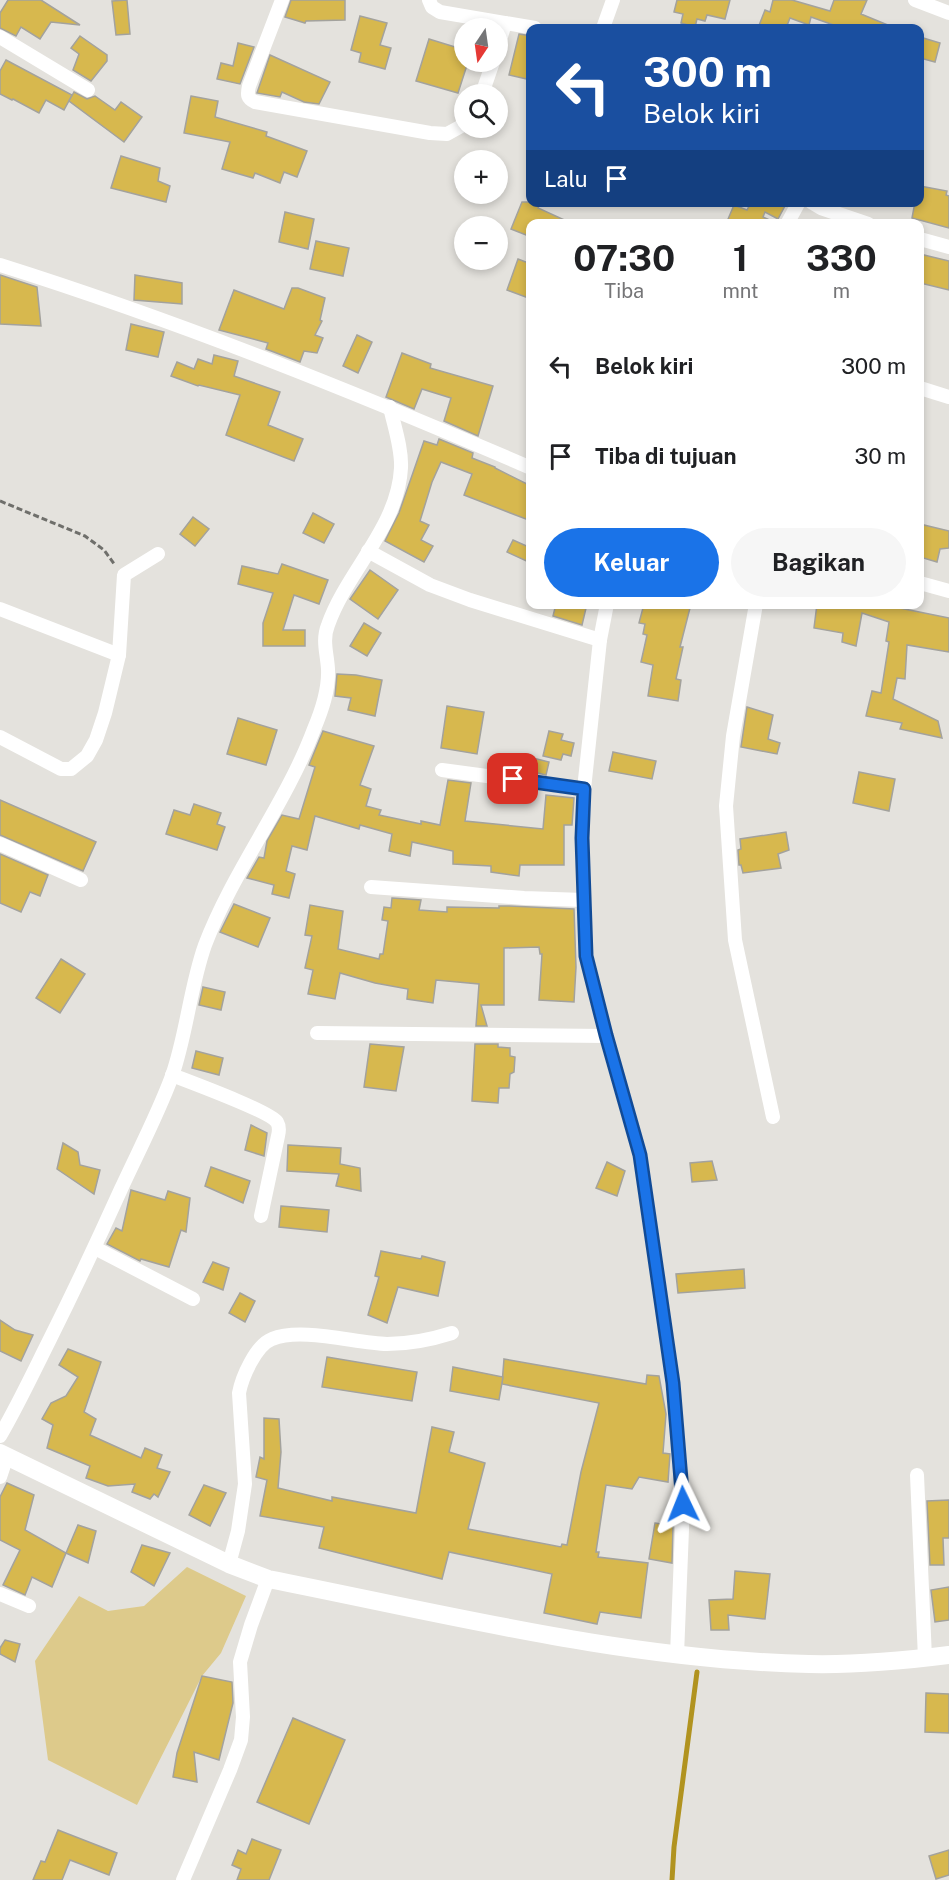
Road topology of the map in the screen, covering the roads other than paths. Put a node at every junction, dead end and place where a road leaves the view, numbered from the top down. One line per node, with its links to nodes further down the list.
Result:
1 (282, 0): 12 (street)
2 (429, 0): 6 (street)
3 (613, 0): 8 (street)
4 (915, 0): 5 (street)
5 (949, 13)
6 (475, 18)
7 (508, 24): 9 (street)
8 (604, 24)
9 (526, 26)
10 (0, 37): 11 (street)
11 (88, 90)
12 (454, 130)
13 (821, 207): 14 (street)
14 (854, 219)
15 (924, 240): 16 (street)
16 (949, 248)
17 (0, 265): 20 (street)
18 (924, 389): 19 (street)
19 (949, 396)
20 (390, 407): 21 (street); 22 (street)
21 (526, 466)
22 (368, 551): 29 (street); 40 (street)
23 (158, 554): 30 (street)
24 (924, 584): 25 (street)
25 (949, 591)
26 (0, 609): 30 (street)
27 (606, 609): 29 (street)
28 (755, 609): 41 (street)
29 (600, 639): 33 (street)
30 (119, 655): 31 (street)
31 (0, 736)
32 (442, 770): 33 (street)
33 (584, 789): 37 (street)
34 (0, 844): 35 (street)
35 (81, 880)
36 (371, 887): 37 (street)
37 (584, 900): 39 (street)
38 (317, 1033): 39 (street)
39 (606, 1035): 55 (street)
40 (172, 1075): 42 (street); 43 (street)
41 (773, 1117)
42 (261, 1216)
43 (95, 1248): 44 (street); 46 (street)
44 (193, 1299)
45 (452, 1334): 50 (street)
46 (0, 1437)
47 (4, 1455): 49 (street); 50 (street)
48 (917, 1475): 56 (street)
49 (0, 1477)
50 (229, 1564): 51 (street)
51 (268, 1579): 55 (street); 57 (street)
52 (0, 1594): 53 (street)
53 (29, 1606)
54 (949, 1655): 56 (street)
55 (681, 1656): 56 (street)
56 (925, 1658)
57 (183, 1880)

